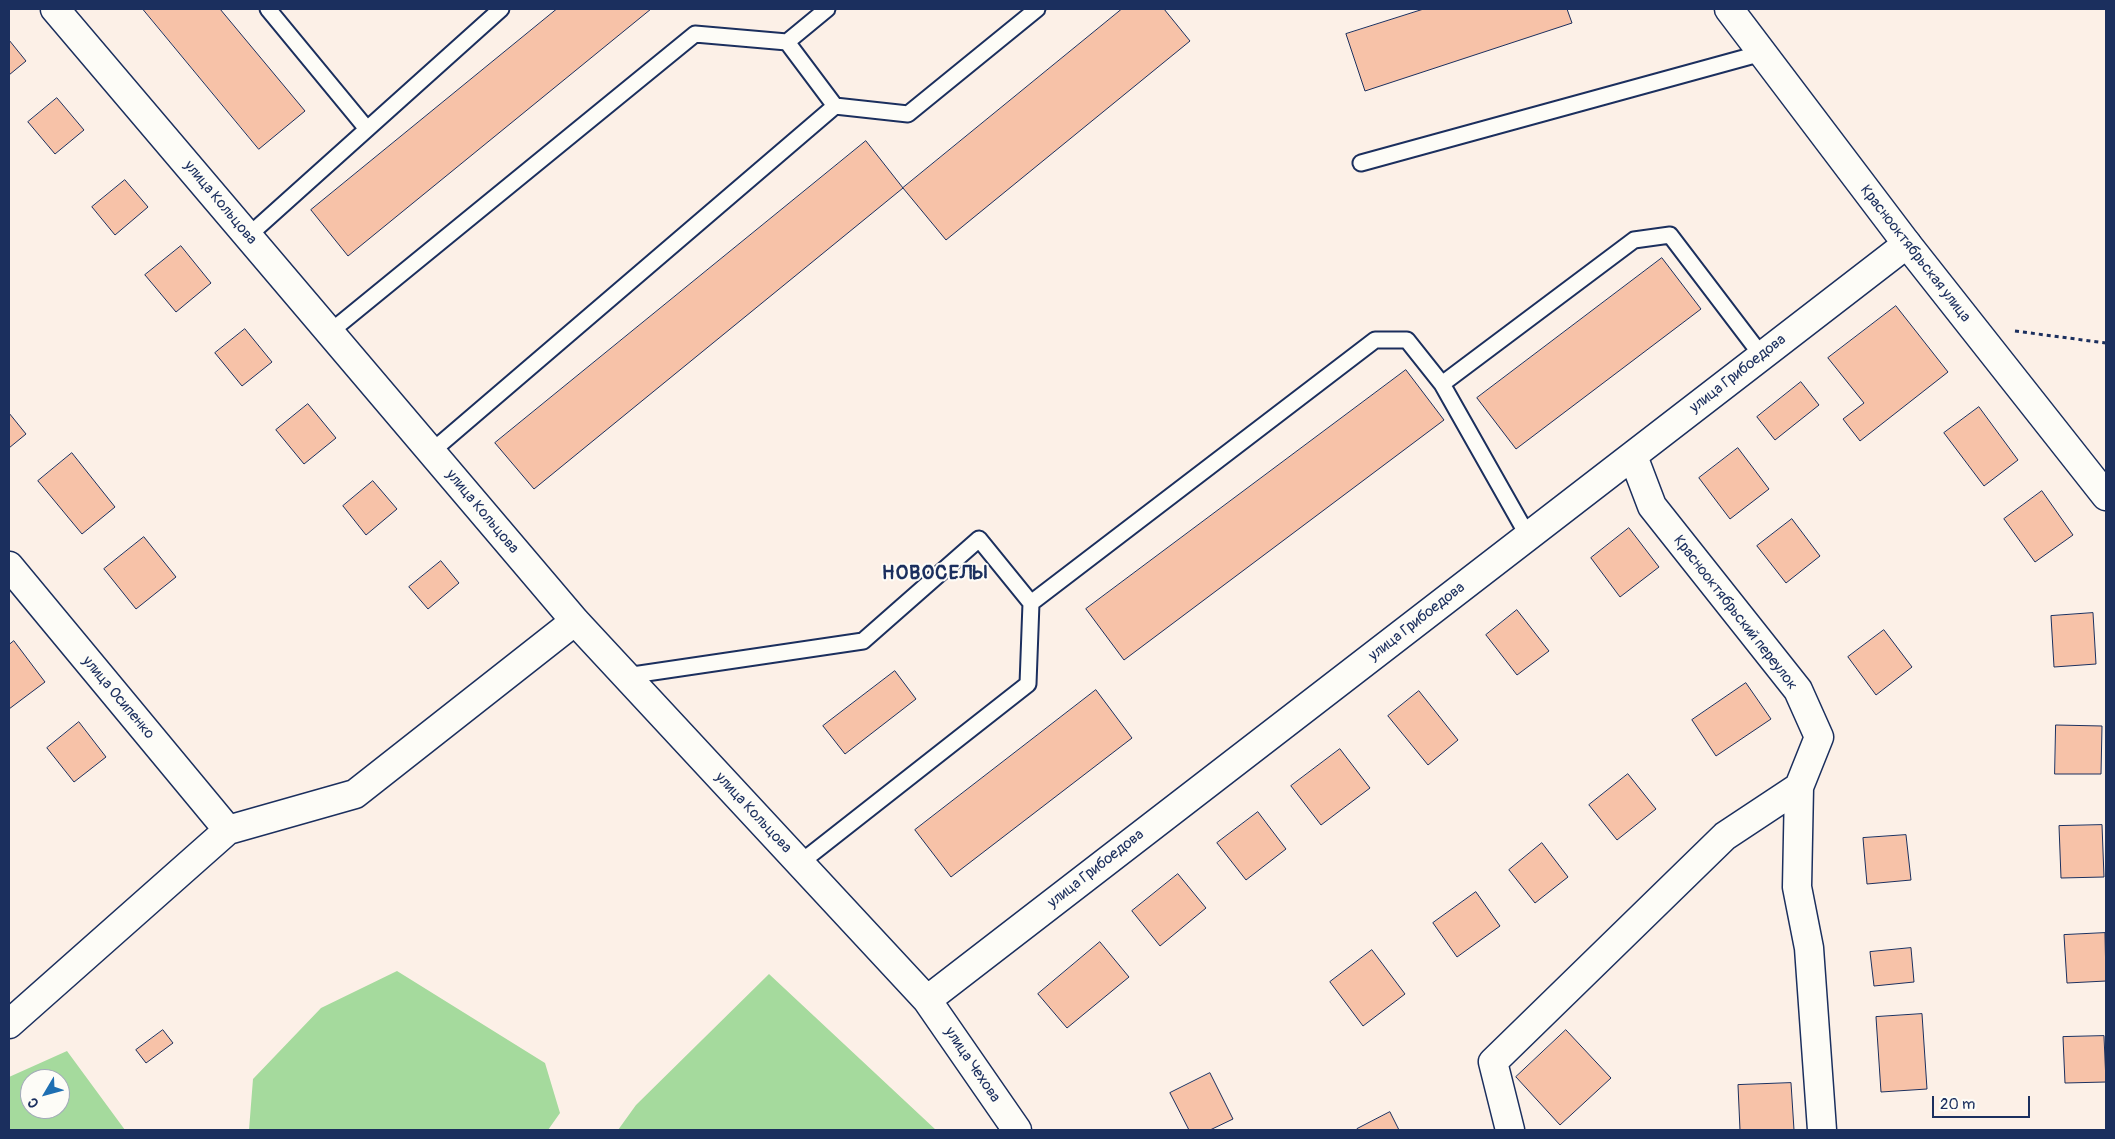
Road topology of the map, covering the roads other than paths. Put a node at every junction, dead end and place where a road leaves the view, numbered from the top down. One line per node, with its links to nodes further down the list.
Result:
1 (55, 9): 12 (street, улица Кольцова)
2 (268, 9): 10 (lane)
3 (501, 9): 10 (lane)
4 (827, 9): 7 (lane)
5 (1037, 9): 9 (lane)
6 (1729, 9): 8 (street, Краснооктябрьская улица)
7 (787, 42): 9 (lane); 14 (lane)
8 (1762, 53): 11 (lane); 13 (street, Краснооктябрьская улица)
9 (835, 106): 17 (lane)
10 (367, 129): 12 (lane)
11 (1361, 163)
12 (248, 236): 14 (street, улица Кольцова)
13 (1907, 244): 15 (street, улица Грибоедова); 19 (street, Краснооктябрьская улица)
14 (330, 332): 17 (street, улица Кольцова)
15 (1762, 356): 16 (lane); 18 (street, улица Грибоедова)
16 (1442, 384): 20 (lane); 22 (lane)
17 (431, 452): 23 (street, улица Кольцова)
18 (1632, 456): 20 (street, улица Грибоедова); 25 (street, Краснооктябрьский переулок)
19 (2106, 496)
20 (1528, 536): 28 (street, улица Грибоедова)
21 (9, 566): 26 (street, улица Осипенко)
22 (1030, 603): 24 (lane); 27 (lane)
23 (575, 620): 24 (street, улица Кольцова); 26 (street)
24 (626, 676): 27 (street, улица Кольцова)
25 (1799, 787): 31 (street); 32 (street, Краснооктябрьский переулок)
26 (228, 830): 29 (street)
27 (800, 863): 28 (street, улица Кольцова)
28 (927, 1000): 30 (street, улица Чехова)
29 (9, 1024)
30 (1017, 1130)
31 (1510, 1130)
32 (1822, 1130)

